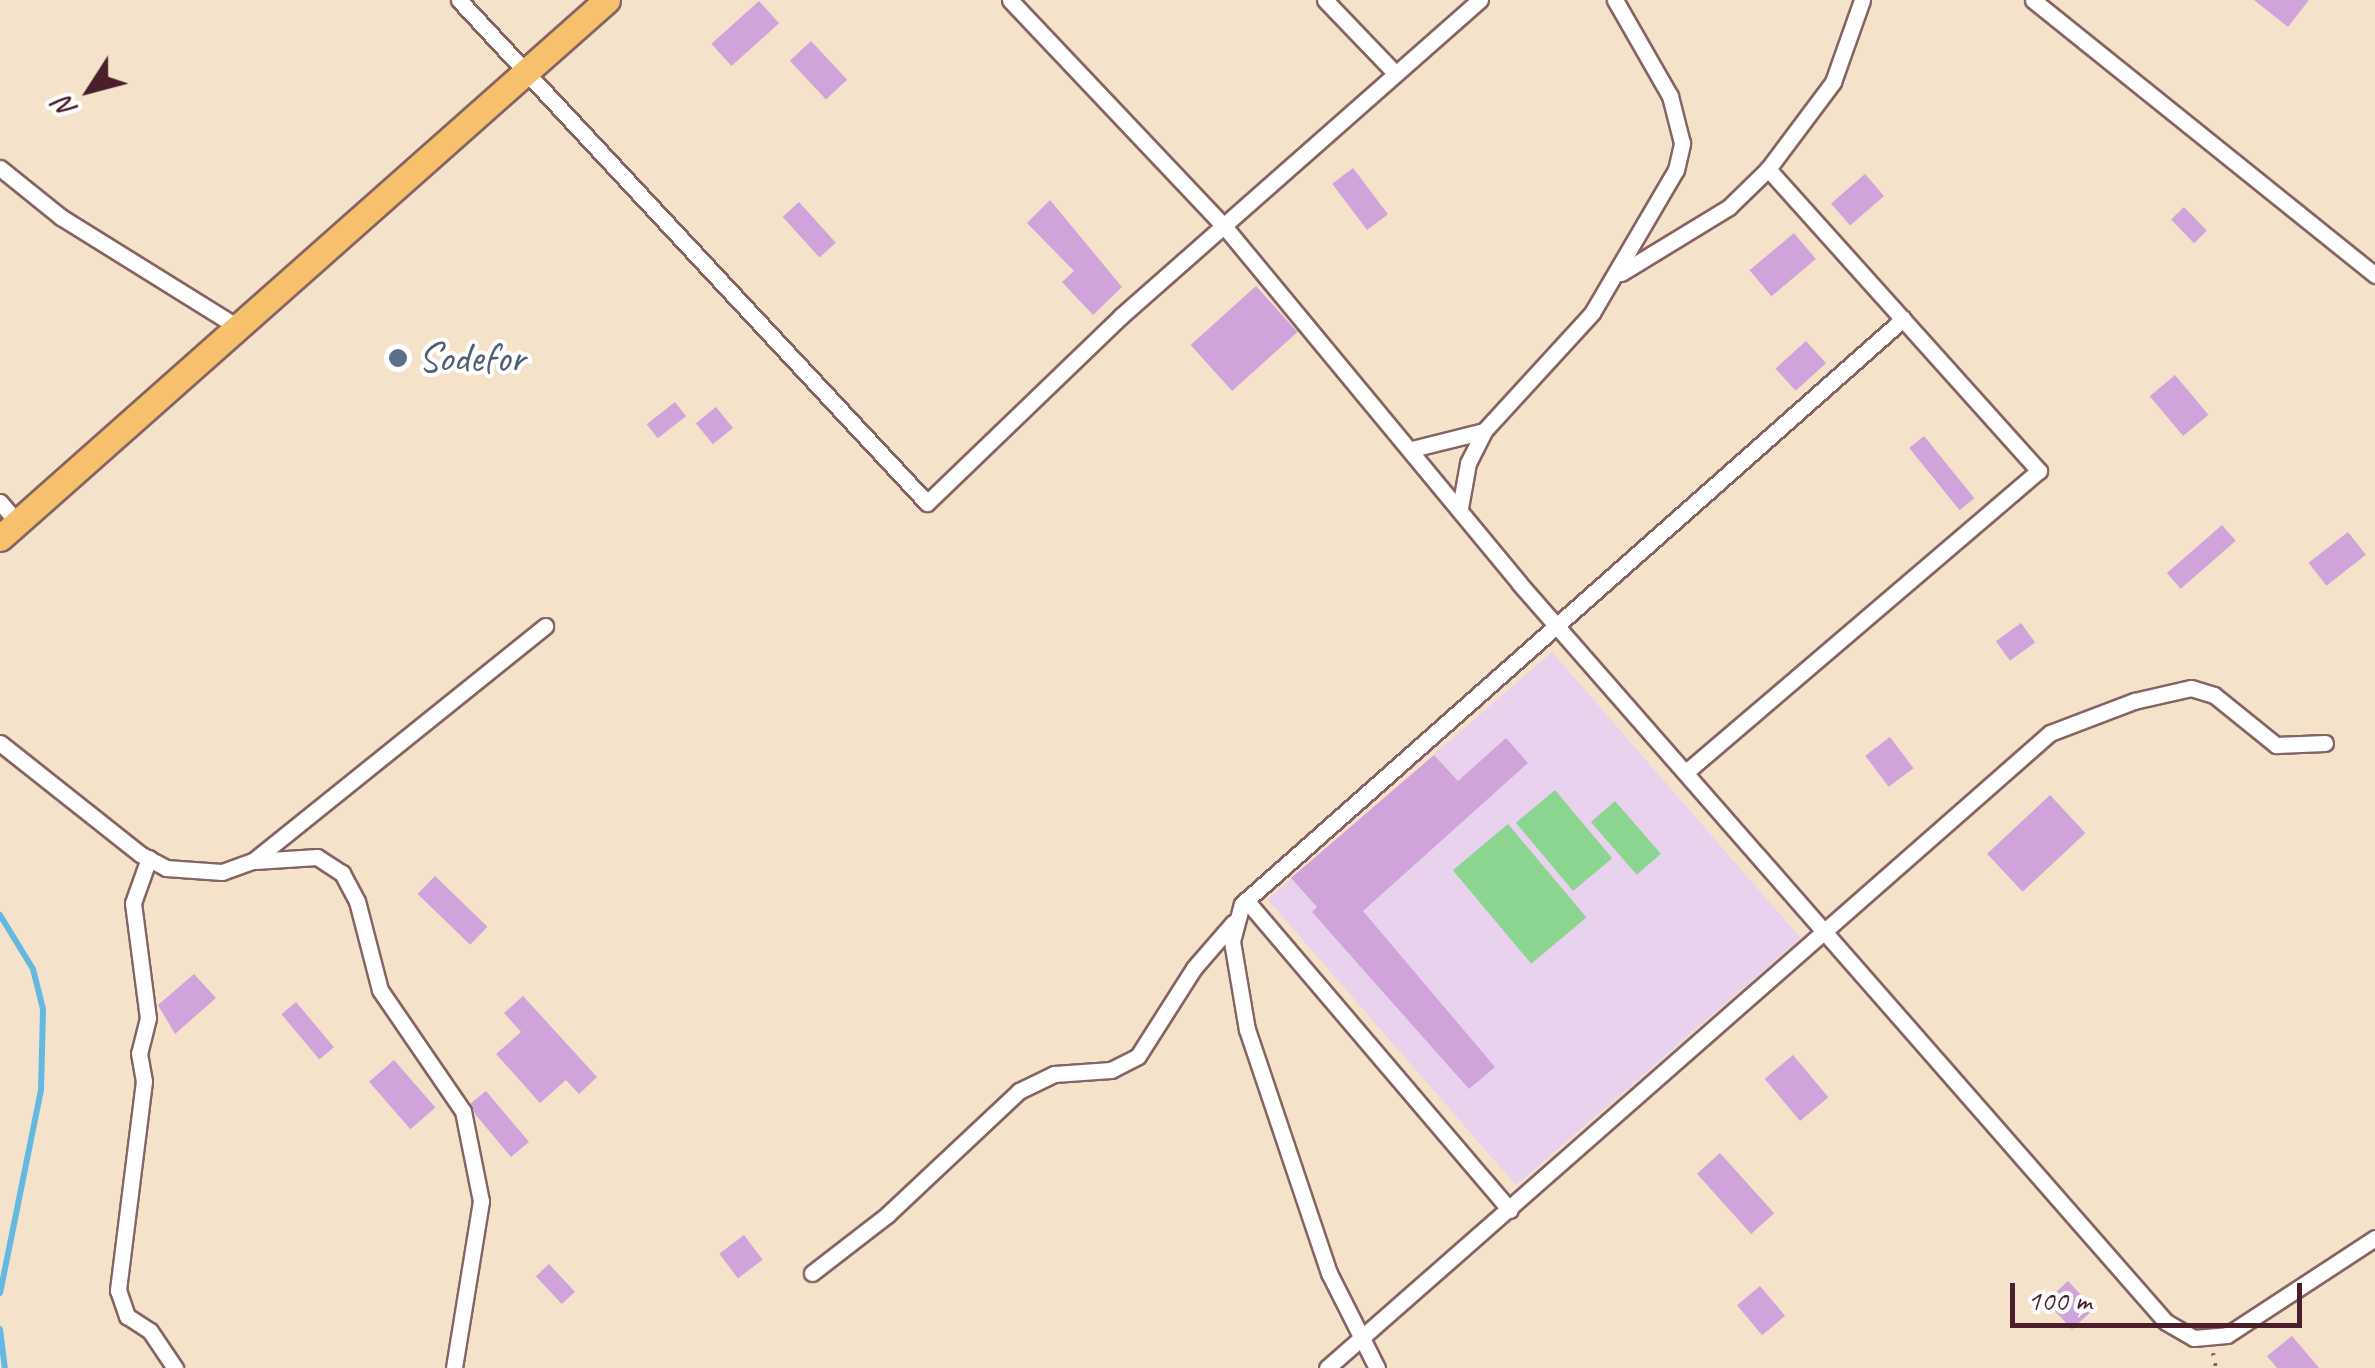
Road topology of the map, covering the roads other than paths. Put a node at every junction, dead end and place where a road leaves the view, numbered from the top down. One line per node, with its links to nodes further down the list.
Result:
1 (458, 0): 10 (street)
2 (606, 0): 10 (main road)
3 (1010, 0): 13 (street)
4 (1325, 0): 9 (street)
5 (1480, 0): 9 (street)
6 (1615, 0): 14 (street)
7 (1862, 0): 12 (street)
8 (2033, 0): 15 (street)
9 (1394, 72): 13 (street)
10 (528, 74): 13 (street); 17 (main road)
11 (0, 168): 17 (street)
12 (1768, 169): 14 (street); 16 (street)
13 (1224, 226): 19 (street)
14 (1618, 275): 18 (street)
15 (2375, 275)
16 (1903, 319): 23 (street); 26 (street)
17 (236, 326): 21 (main road)
18 (1484, 431): 19 (street); 20 (street)
19 (1412, 449): 20 (street)
20 (1460, 508): 23 (street)
21 (6, 521)
22 (545, 626): 28 (street)
23 (1559, 628): 26 (street); 29 (street)
24 (0, 743): 27 (street)
25 (2325, 744): 31 (street)
26 (1686, 772): 31 (street)
27 (148, 858): 28 (street); 36 (street)
28 (254, 861): 37 (street)
29 (1246, 900): 30 (street); 32 (street)
30 (1236, 920): 34 (street); 35 (street)
31 (1827, 930): 32 (street); 33 (street)
32 (1510, 1210): 35 (street)
33 (2375, 1238)
34 (812, 1274)
35 (1359, 1339): 38 (street); 39 (street)
36 (175, 1368)
37 (454, 1368)
38 (1327, 1368)
39 (1377, 1368)

